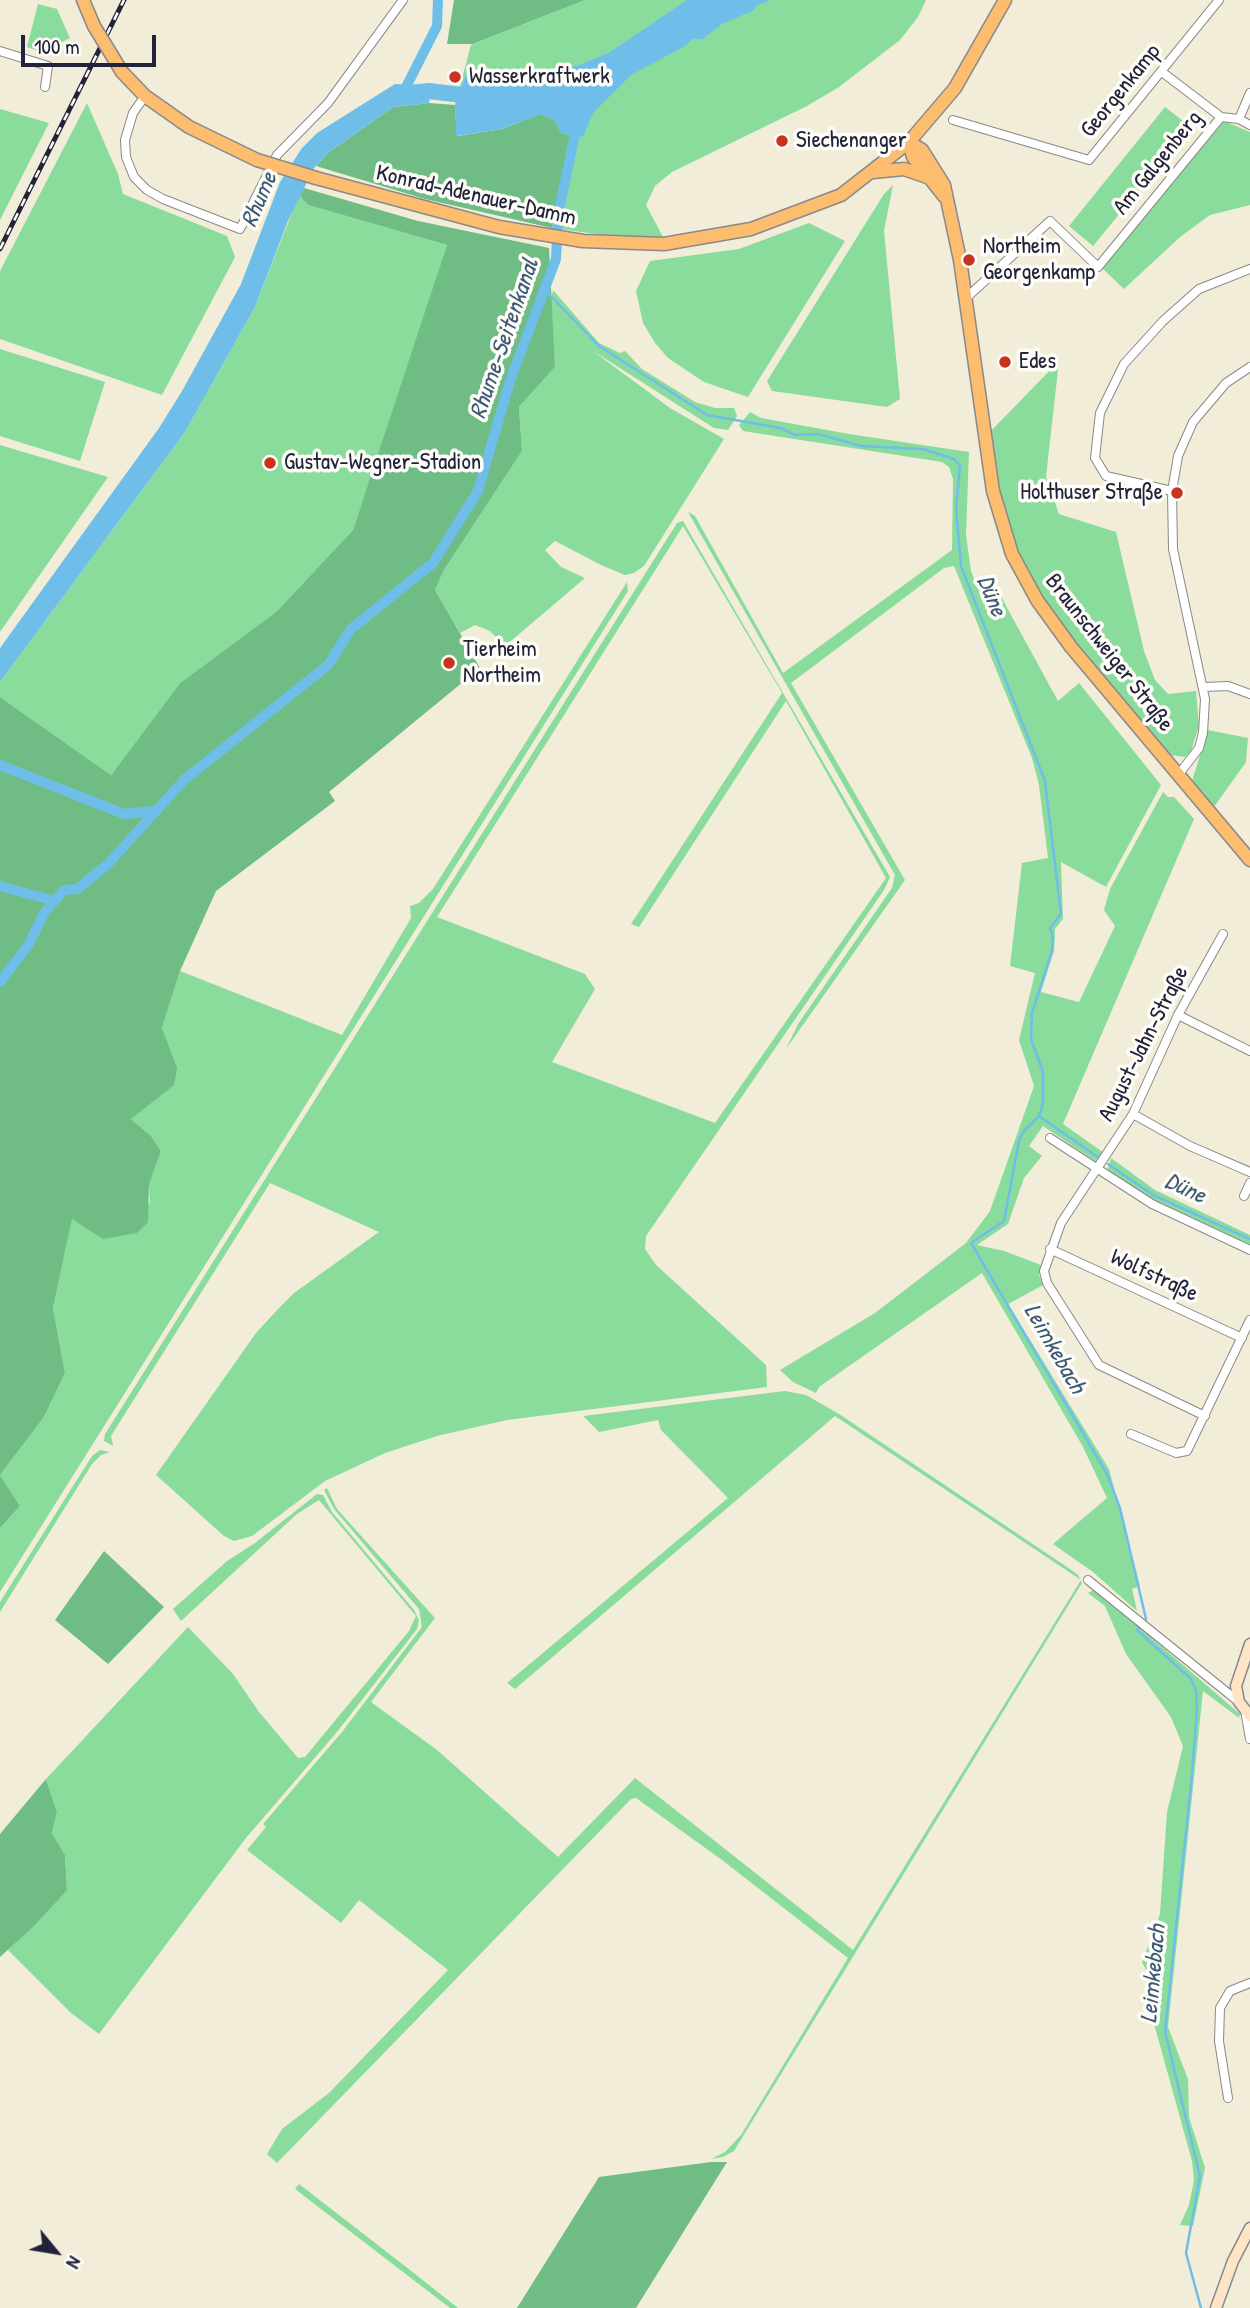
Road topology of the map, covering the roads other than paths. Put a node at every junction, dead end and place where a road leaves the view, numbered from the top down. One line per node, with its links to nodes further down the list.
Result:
1 (83, 0): 9 (main road, Konrad-Adenauer-Damm, bridge)
2 (403, 0): 9 (street)
3 (1005, 0): 14 (main road, Konrad-Adenauer-Damm)
4 (1219, 0): 6 (street, Georgenkamp)
5 (0, 51): 7 (street)
6 (1162, 72): 10 (street); 12 (street, Georgenkamp)
7 (46, 87)
8 (1250, 93): 11 (street)
9 (145, 96): 15 (main road, Konrad-Adenauer-Damm, bridge)
10 (1221, 117): 11 (street); 19 (street, Am Galgenberg)
11 (1239, 119): 13 (street)
12 (953, 120)
13 (1250, 125)
14 (909, 142): 15 (main road, Konrad-Adenauer-Damm); 16 (main road); 17 (main road, Braunschweiger Straße)
15 (873, 172): 16 (main road)
16 (929, 179): 17 (main road)
17 (948, 200): 19 (main road, Braunschweiger Straße)
18 (1250, 270): 21 (street)
19 (965, 299): 24 (main road, Braunschweiger Straße)
20 (1250, 367): 21 (street)
21 (1172, 491): 22 (street)
22 (1205, 687): 23 (street); 24 (street)
23 (1250, 694)
24 (1179, 774): 25 (main road, Braunschweiger Straße)
25 (1250, 860)
26 (1223, 934): 27 (street, August-Jahn-Straße)
27 (1178, 1015): 28 (street); 29 (street, August-Jahn-Straße)
28 (1250, 1051)
29 (1133, 1114): 31 (street, August-Jahn-Straße); 32 (street)
30 (1050, 1138): 31 (street)
31 (1098, 1169): 35 (street, August-Jahn-Straße); 36 (street)
32 (1250, 1172)
33 (1250, 1183): 34 (street)
34 (1244, 1196)
35 (1050, 1249): 38 (street, Wolfstraße); 39 (street)
36 (1250, 1250)
37 (1250, 1320): 38 (street)
38 (1242, 1338): 39 (street)
39 (1205, 1416): 40 (street)
40 (1130, 1434)
41 (1088, 1580): 43 (street)
42 (1250, 1643): 43 (street)
43 (1244, 1709): 44 (street)
44 (1250, 1739)
45 (1250, 1983): 46 (street)
46 (1228, 2098)
47 (1250, 2228): 48 (street)
48 (1216, 2308)

